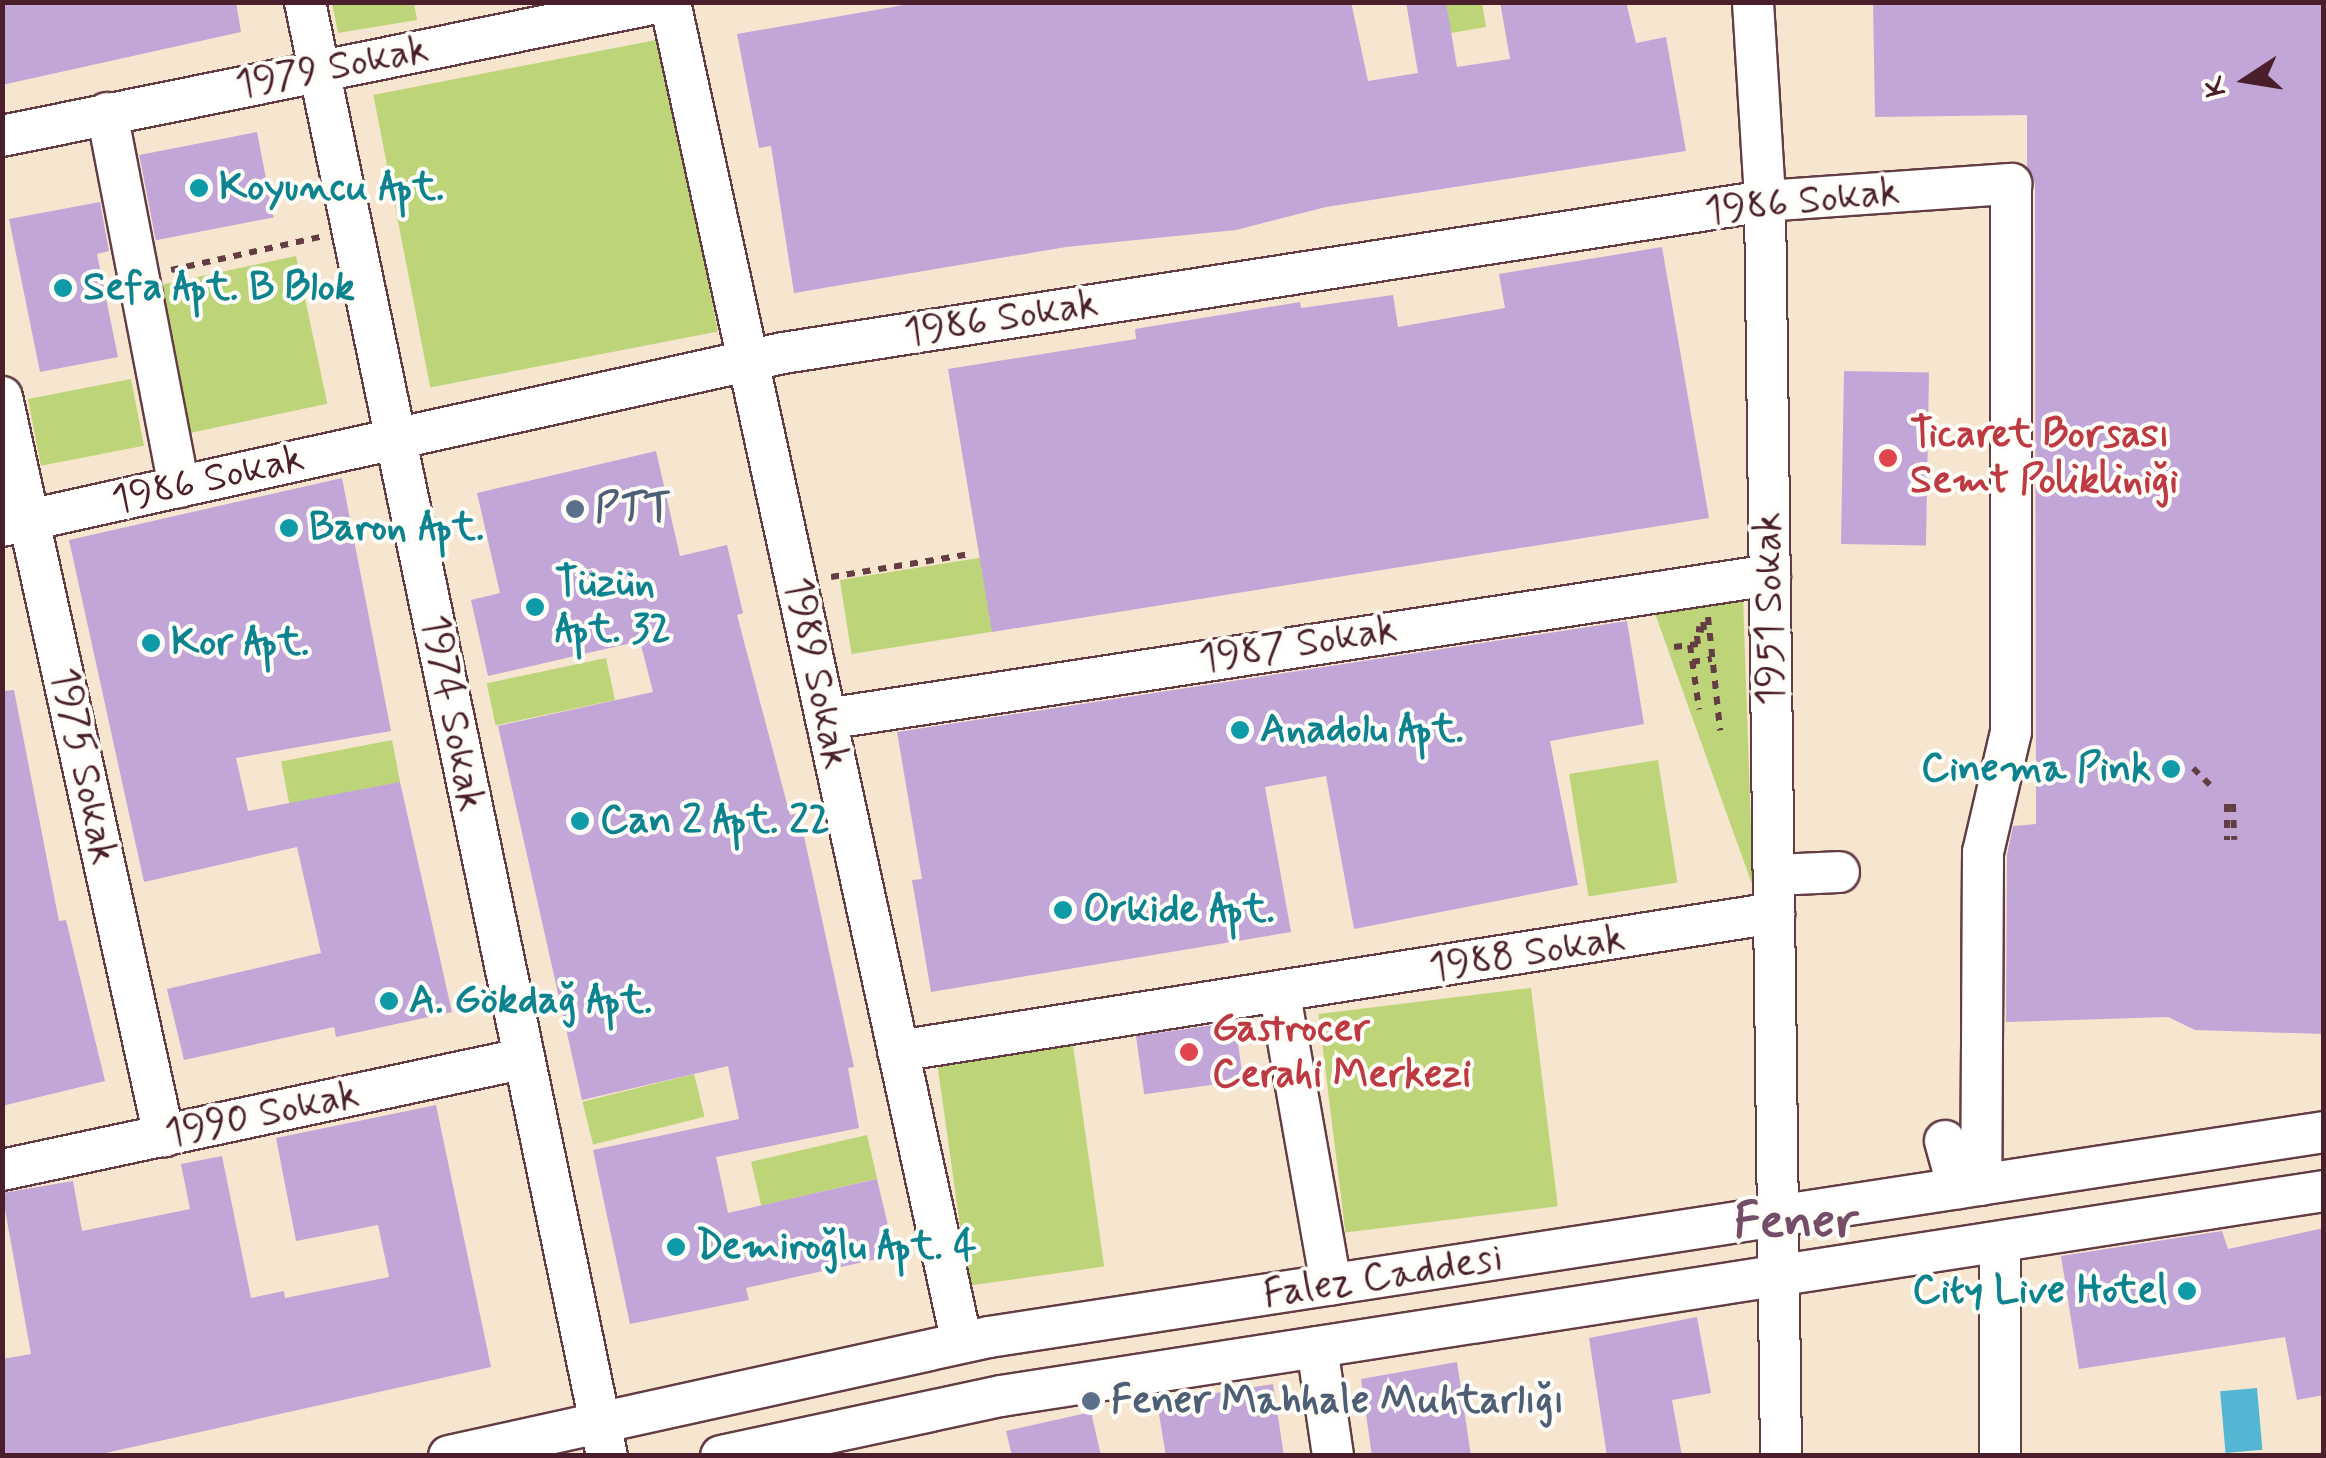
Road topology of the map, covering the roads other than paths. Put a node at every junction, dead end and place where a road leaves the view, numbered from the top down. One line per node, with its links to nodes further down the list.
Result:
1 (305, 2): 5 (street, 1974 Sokak)
2 (662, 2): 5 (street, 1979 Sokak)
3 (670, 2): 9 (street, 1989 Sokak)
4 (1752, 2): 8 (street, 1951 Sokak)
5 (320, 70): 6 (street, 1979 Sokak); 11 (street, 1974 Sokak)
6 (107, 113): 7 (street, 1979 Sokak); 12 (street)
7 (2, 136)
8 (1765, 201): 9 (street, 1986 Sokak); 14 (street, 1951 Sokak); 25 (street, 1986 Sokak)
9 (748, 359): 11 (street, 1986 Sokak); 15 (street, 1989 Sokak)
10 (2, 397): 13 (street, 1975 Sokak)
11 (397, 438): 12 (street, 1986 Sokak); 20 (street, 1974 Sokak)
12 (178, 486): 13 (street, 1986 Sokak)
13 (16, 523): 22 (street, 1975 Sokak)
14 (1770, 575): 15 (street, 1987 Sokak); 17 (street, 1951 Sokak)
15 (826, 719): 19 (street, 1989 Sokak)
16 (1838, 872): 17 (street, 1988 Sokak)
17 (1774, 894): 18 (street, 1988 Sokak); 27 (street, 1951 Sokak)
18 (1280, 995): 19 (street, 1988 Sokak); 30 (street)
19 (898, 1051): 31 (street, 1989 Sokak)
20 (521, 1059): 22 (street, 1990 Sokak); 33 (street, 1974 Sokak)
21 (2324, 1132): 25 (street, Falez Caddesi)
22 (164, 1136): 24 (street, 1990 Sokak)
23 (1945, 1142): 25 (street)
24 (2, 1170)
25 (1970, 1186): 27 (street, Falez Caddesi)
26 (2324, 1191): 28 (street, Falez Caddesi)
27 (1778, 1216): 29 (street, 1951 Sokak); 30 (street, Falez Caddesi)
28 (2000, 1242): 29 (street, Falez Caddesi); 39 (street)
29 (1782, 1275): 32 (street, Falez Caddesi); 38 (street)
30 (1331, 1284): 31 (street, Falez Caddesi)
31 (962, 1343): 33 (street, Falez Caddesi)
32 (1317, 1347): 34 (street, Falez Caddesi); 37 (street)
33 (603, 1439): 35 (street, Falez Caddesi)
34 (836, 1444): 36 (street, Falez Caddesi)
35 (449, 1456)
36 (721, 1456)
37 (1333, 1456)
38 (1781, 1456)
39 (2000, 1456)

